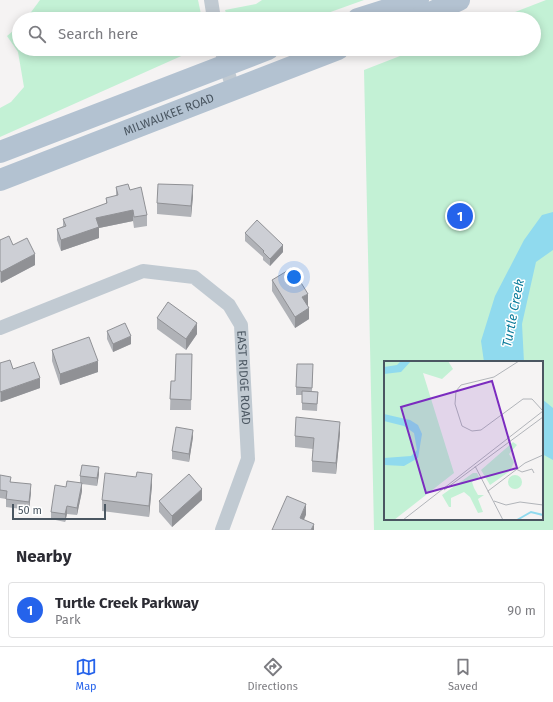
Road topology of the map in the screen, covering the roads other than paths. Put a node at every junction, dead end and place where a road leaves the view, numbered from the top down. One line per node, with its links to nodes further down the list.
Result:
1 (211, 0): 4 (street)
2 (418, 0): 5 (main road)
3 (459, 0): 6 (main road)
4 (213, 12)
5 (380, 12)
6 (432, 12)
7 (320, 56): 9 (main road, MILWAUKEE ROAD)
8 (223, 57): 9 (street); 10 (main road)
9 (233, 89): 11 (main road, MILWAUKEE ROAD)
10 (0, 152)
11 (0, 180)
12 (0, 328): 13 (street, EAST RIDGE ROAD)
13 (222, 530)

